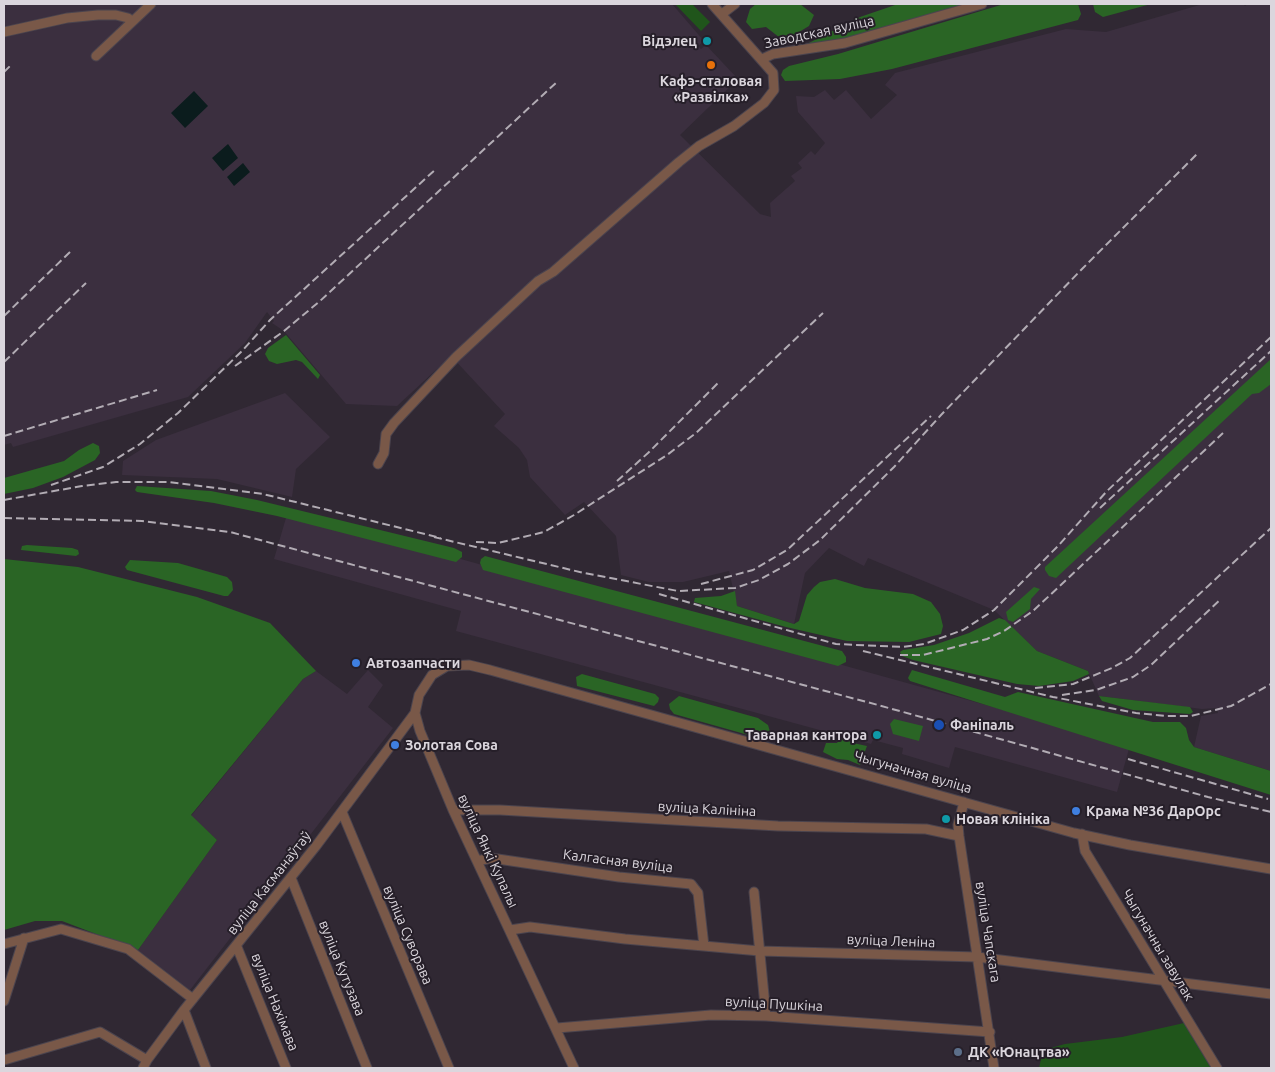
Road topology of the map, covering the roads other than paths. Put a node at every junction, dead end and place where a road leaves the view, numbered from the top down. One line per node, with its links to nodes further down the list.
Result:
1 (151, 4): 6 (street)
2 (712, 4): 5 (street, Заводская вуліца)
3 (735, 4): 5 (street)
4 (982, 4): 9 (street, Заводская вуліца)
5 (722, 14): 9 (street, Заводская вуліца)
6 (132, 22): 7 (street); 8 (street)
7 (4, 32)
8 (96, 56)
9 (762, 60): 10 (street)
10 (378, 464)
11 (415, 713): 12 (street, Чыгуначная вуліца); 13 (street, вуліца Янкі Купалы); 14 (street, вуліца Касманаўтаў)
12 (964, 802): 15 (street, Чыгуначная вуліца); 16 (street, вуліца Чапскага)
13 (453, 810): 16 (street, вуліца Калініна); 17 (street, вуліца Янкі Купалы)
14 (342, 812): 19 (street, вуліца Касманаўтаў); 41 (street, вуліца Суворава)
15 (1082, 834): 18 (street, Чыгуначная вуліца); 28 (street, Чыгуначны завулак)
16 (959, 836): 27 (street, вуліца Чапскага)
17 (477, 861): 21 (street, вуліца Янкі Купалы); 24 (street, Калгасная вуліца)
18 (1271, 869)
19 (291, 878): 25 (street, вуліца Касманаўтаў); 40 (street, вуліца Кутузава)
20 (754, 892): 26 (street)
21 (510, 930): 24 (street, вуліца Леніна); 34 (street, вуліца Янкі Купалы)
22 (24, 938): 23 (street); 30 (street); 31 (street)
23 (4, 944)
24 (704, 946): 26 (street, вуліца Леніна)
25 (237, 947): 30 (street, вуліца Касманаўтаў); 39 (street, вуліца Нахімава)
26 (760, 951): 27 (street, вуліца Леніна); 33 (street)
27 (977, 957): 28 (street, вуліца Леніна); 35 (street, вуліца Чапскага)
28 (1162, 980): 29 (street, вуліца Леніна); 44 (street, Чыгуначны завулак)
29 (1271, 994)
30 (193, 999): 32 (street, вуліца Касманаўтаў)
31 (4, 1001)
32 (184, 1010): 37 (street, вуліца Касманаўтаў); 38 (street)
33 (766, 1016): 34 (street, вуліца Пушкіна); 35 (street, вуліца Пушкіна)
34 (557, 1028): 42 (street, вуліца Янкі Купалы)
35 (990, 1032): 43 (street, вуліца Чапскага)
36 (4, 1060): 37 (street)
37 (145, 1064)
38 (206, 1068)
39 (286, 1068)
40 (367, 1068)
41 (449, 1068)
42 (574, 1068)
43 (994, 1068)
44 (1217, 1068)

